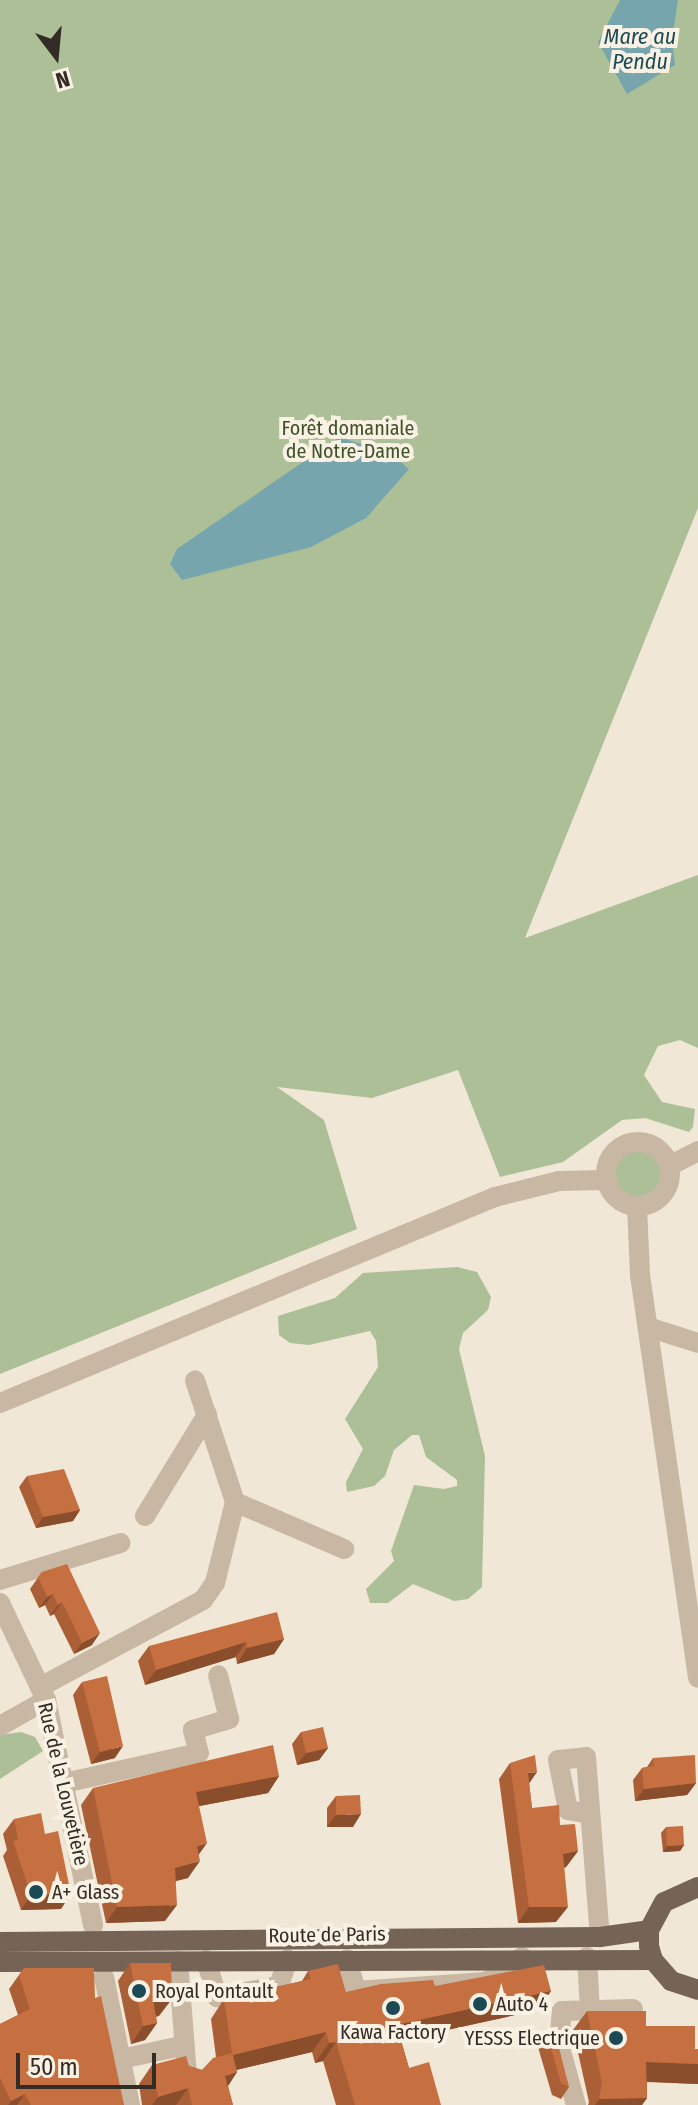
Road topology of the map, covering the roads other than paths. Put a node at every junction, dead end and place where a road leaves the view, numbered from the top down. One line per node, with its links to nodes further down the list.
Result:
1 (698, 1148): 2 (street)
2 (669, 1166): 3 (street); 4 (street)
3 (606, 1180): 4 (street); 8 (street)
4 (637, 1206): 5 (street)
5 (648, 1327): 6 (street); 17 (street)
6 (698, 1343)
7 (195, 1380): 9 (street)
8 (0, 1403)
9 (207, 1415): 10 (street); 11 (street)
10 (235, 1502): 13 (street); 18 (street)
11 (145, 1516)
12 (120, 1543): 14 (street)
13 (344, 1549)
14 (0, 1580)
15 (0, 1603): 18 (street, Rue de la Louvetière)
16 (219, 1675): 20 (street)
17 (698, 1678)
18 (43, 1693): 19 (street); 20 (street, Rue de la Louvetière)
19 (0, 1726)
20 (64, 1783): 23 (street, Rue de la Louvetière)
21 (590, 1814): 25 (street)
22 (698, 1887): 24 (main road)
23 (93, 1925)
24 (649, 1930): 25 (main road, Route de Paris); 32 (main road)
25 (600, 1937): 26 (main road, Route de Paris)
26 (0, 1942)
27 (522, 1957): 28 (main road, Route de Paris); 30 (main road, Route de Paris); 30 (street)
28 (587, 1957): 32 (main road, Route de Paris); 38 (street)
29 (288, 1959): 30 (main road, Route de Paris); 31 (main road, Route de Paris); 31 (street)
30 (347, 1959)
31 (206, 1960): 33 (main road, Route de Paris)
32 (653, 1960): 36 (main road)
33 (178, 1961): 34 (main road, Route de Paris); 39 (street)
34 (0, 1962)
35 (104, 1977): 40 (street)
36 (698, 1990)
37 (633, 2009): 38 (street)
38 (590, 2010): 43 (street)
39 (181, 2046): 40 (street); 41 (street)
40 (121, 2059): 42 (street)
41 (187, 2076)
42 (130, 2105)
43 (576, 2105)

